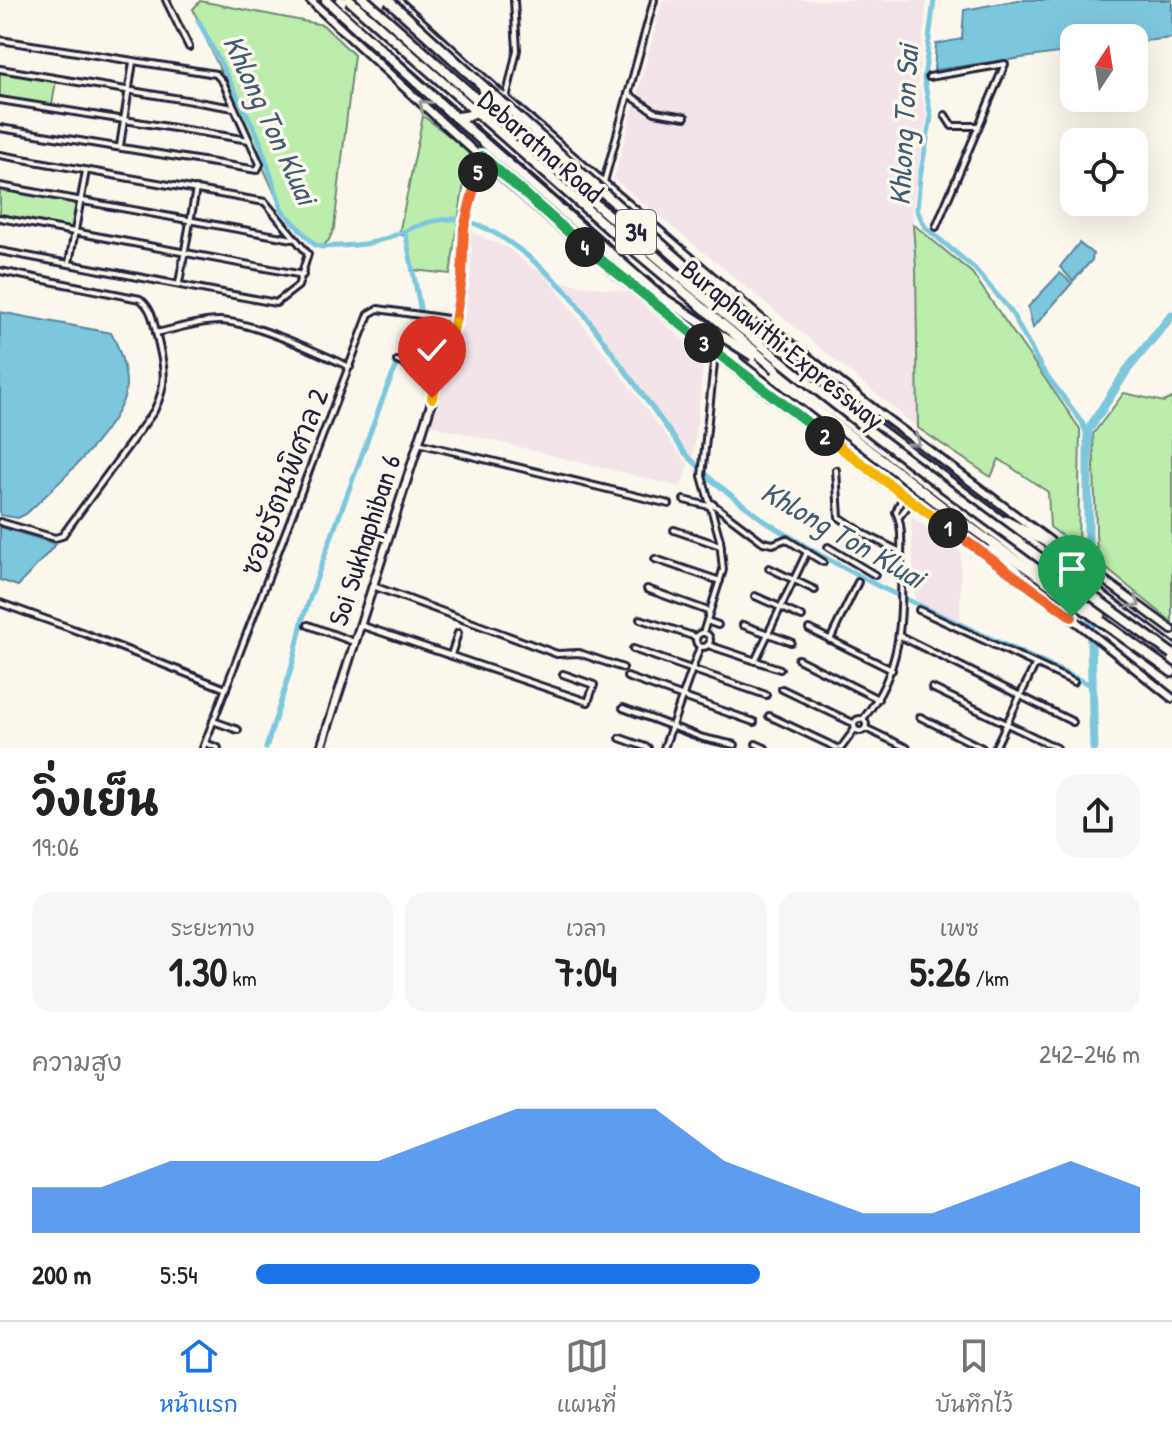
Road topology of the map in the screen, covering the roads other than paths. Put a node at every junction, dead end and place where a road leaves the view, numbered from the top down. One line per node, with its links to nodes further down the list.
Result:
1 (166, 0): 12 (street)
2 (310, 0): 31 (main road, Debaratna Road / 34, one-way to 2)
3 (326, 0): 23 (highway)
4 (341, 0): 48 (highway, Debaratna Road / 34)
5 (349, 0): 54 (highway, Buraphawithi Expressway, bridge)
6 (368, 0): 54 (highway, Buraphawithi Expressway, bridge); 64 (highway, Debaratna Road / 34)
7 (388, 0): 16 (highway, bridge)
8 (397, 0): 19 (main road, Debaratna Road / 34)
9 (514, 0): 19 (street)
10 (654, 0): 18 (street)
11 (0, 40): 13 (street)
12 (189, 47)
13 (133, 62): 17 (street); 21 (street)
14 (0, 69): 17 (street)
15 (929, 77): 26 (street)
16 (483, 86): 23 (highway, bridge); 54 (highway, bridge)
17 (129, 91): 21 (street); 25 (street)
18 (628, 94): 24 (street); 33 (street)
19 (506, 99): 33 (main road, Debaratna Road / 34)
20 (0, 100): 25 (street)
21 (234, 108): 28 (street)
22 (945, 115): 26 (street)
23 (455, 117): 54 (highway, bridge)
24 (685, 117)
25 (124, 120): 28 (street); 29 (street)
26 (977, 126): 39 (street)
27 (0, 128): 29 (street)
28 (249, 140): 29 (street)
29 (119, 147)
30 (0, 155): 32 (street)
31 (482, 156): 42 (main road, Debaratna Road / 34); 50 (main road, Soi Sukhaphiban 6)
32 (86, 170): 35 (street); 36 (street)
33 (604, 182): 73 (main road, Debaratna Road / 34, one-way to 73)
34 (0, 186): 36 (street)
35 (196, 189): 38 (street); 41 (street)
36 (81, 199): 38 (street); 40 (street)
37 (0, 218): 40 (street)
38 (190, 220): 41 (street); 44 (street)
39 (936, 227)
40 (76, 232): 44 (street); 45 (street)
41 (294, 239): 47 (street)
42 (581, 243): 48 (highway); 52 (main road, Debaratna Road / 34)
43 (0, 251): 45 (street)
44 (185, 252): 47 (street); 49 (street)
45 (69, 263): 49 (street)
46 (0, 271): 51 (street)
47 (303, 275): 49 (street)
48 (654, 276): 65 (highway, Debaratna Road / 34)
49 (179, 283)
50 (456, 320): 55 (street, ซอยรัตนพิศาล 2); 56 (main road, Soi Sukhaphiban 6)
51 (156, 333): 55 (street); 67 (street)
52 (716, 351): 59 (main road, Debaratna Road / 34); 62 (street)
53 (397, 361): 56 (street)
54 (779, 366): 110 (highway, Buraphawithi Expressway, bridge); 118 (highway, Buraphawithi Expressway)
55 (350, 367): 124 (street, ซอยรัตนพิศาล 2)
56 (439, 378): 57 (main road, Soi Sukhaphiban 6)
57 (418, 443): 63 (street); 81 (main road, Soi Sukhaphiban 6)
58 (836, 470): 72 (street)
59 (903, 496): 61 (main road, Debaratna Road / 34); 66 (street)
60 (684, 500): 62 (street)
61 (911, 502): 66 (street); 85 (main road, Debaratna Road / 34)
62 (709, 503): 69 (street); 71 (street)
63 (669, 504)
64 (977, 505): 73 (highway); 110 (highway, Debaratna Road / 34)
65 (952, 514): 85 (highway); 118 (highway, Debaratna Road / 34)
66 (899, 517): 72 (street)
67 (0, 522)
68 (674, 530): 69 (street)
69 (721, 546): 79 (street)
70 (828, 547): 77 (street)
71 (807, 552): 75 (street); 78 (street)
72 (901, 552): 102 (street)
73 (1071, 556): 98 (main road, Debaratna Road / 34, one-way to 98)
74 (655, 559): 79 (street)
75 (823, 562)
76 (769, 568): 78 (street)
77 (875, 575)
78 (794, 580): 83 (street); 87 (street)
79 (720, 581): 89 (street)
80 (858, 582): 104 (street)
81 (373, 586): 94 (main road, Soi Sukhaphiban 6); 115 (street)
82 (647, 589): 89 (street)
83 (815, 590)
84 (755, 596): 87 (street)
85 (1051, 601): 129 (main road, Debaratna Road / 34)
86 (0, 603): 124 (street)
87 (781, 608): 90 (street); 101 (street)
88 (919, 610): 114 (street)
89 (709, 611): 92 (street)
90 (802, 617)
91 (640, 619): 103 (street)
92 (707, 621): 95 (street); 100 (street)
93 (308, 625): 105 (street)
94 (360, 625): 105 (main road, Soi Sukhaphiban 6); 111 (street)
95 (718, 625)
96 (743, 625): 101 (street)
97 (809, 629): 104 (street)
98 (1172, 630)
99 (458, 633): 111 (street)
100 (703, 633): 103 (street); 107 (street)
101 (768, 633): 106 (street); 113 (street)
102 (900, 636): 119 (street); 127 (street)
103 (696, 637): 108 (street)
104 (830, 640): 119 (street)
105 (355, 642): 148 (main road, Soi Sukhaphiban 6)
106 (791, 642)
107 (708, 645): 108 (street); 113 (street)
108 (700, 647): 116 (street)
109 (633, 649): 116 (street)
110 (1172, 651)
111 (451, 655): 120 (street)
112 (798, 659): 130 (street)
113 (755, 661): 117 (street)
114 (1035, 665): 122 (street); 127 (street)
115 (623, 668)
116 (692, 669): 126 (street); 128 (street)
117 (780, 669)
118 (1172, 669)
119 (892, 670): 130 (street)
120 (563, 674)
121 (627, 677): 128 (street)
122 (1074, 682)
123 (932, 688): 138 (street)
124 (226, 689): 135 (street, ซอยรัตนพิศาล 2)
125 (782, 689): 140 (street)
126 (766, 695)
127 (1021, 695): 137 (street); 138 (street)
128 (681, 698): 136 (street); 139 (street)
129 (1172, 698)
130 (878, 699): 134 (street)
131 (623, 708): 139 (street)
132 (769, 716): 152 (street)
133 (920, 717): 154 (street)
134 (863, 719): 140 (street); 141 (street)
135 (213, 721): 142 (street); 145 (street, ซอยรัตนพิศาล 2)
136 (754, 722)
137 (1073, 722)
138 (1006, 723): 155 (street); 156 (street)
139 (672, 725): 146 (street); 150 (street)
140 (854, 726): 141 (street); 152 (street)
141 (865, 728): 153 (street)
142 (238, 730)
143 (620, 738): 149 (street)
144 (756, 744): 151 (street)
145 (204, 745): 147 (street)
146 (735, 745)
147 (218, 748)
148 (321, 748)
149 (648, 748)
150 (664, 748)
151 (765, 748)
152 (839, 748)
153 (907, 748)
154 (982, 748)
155 (995, 748)
156 (1057, 748)

